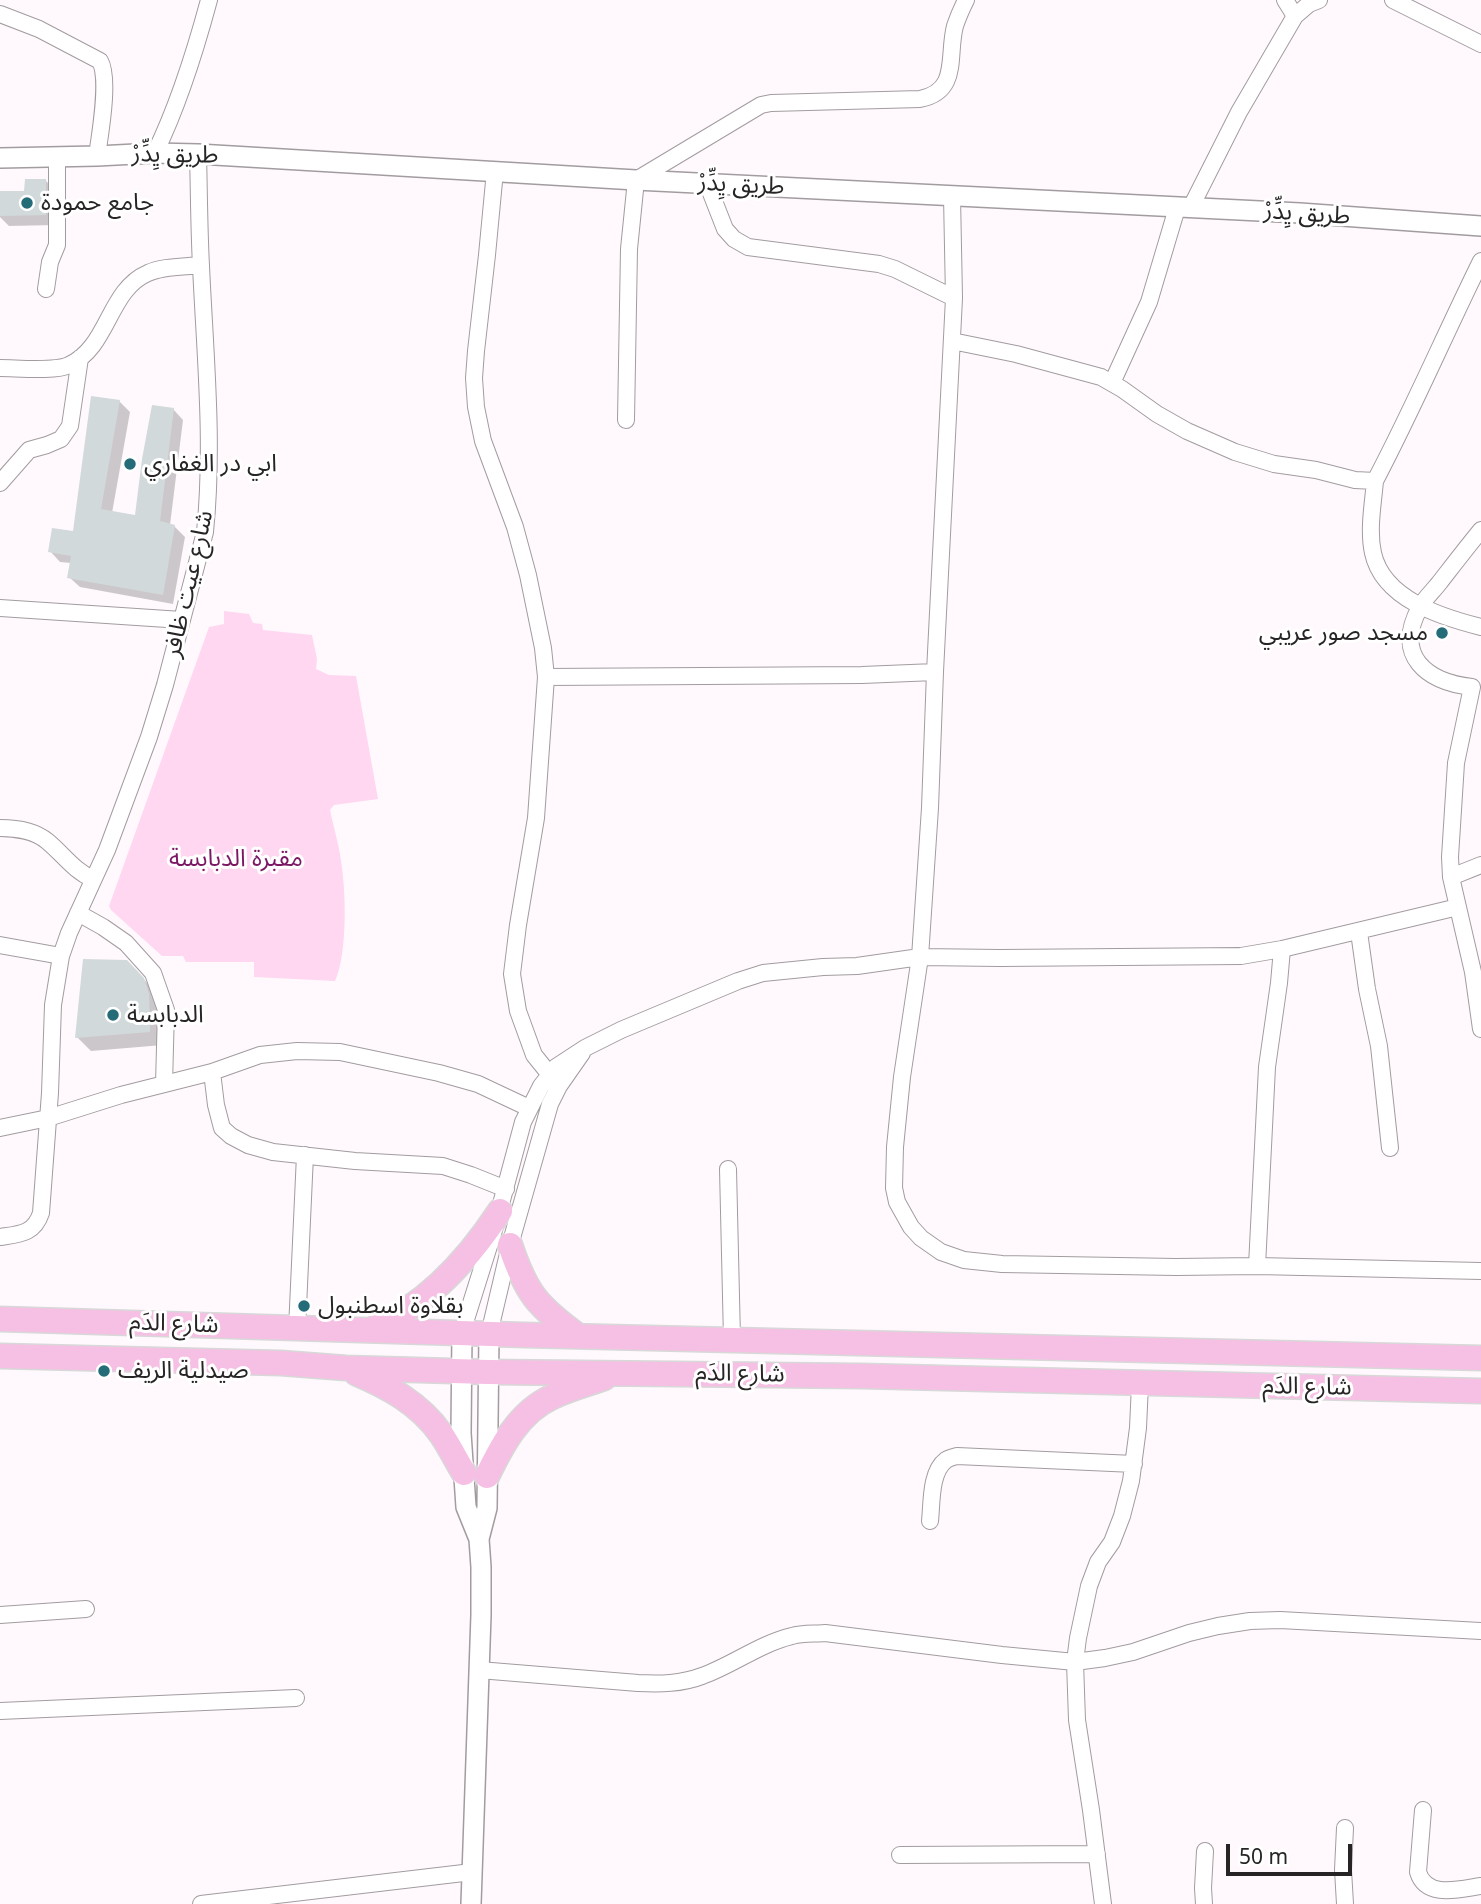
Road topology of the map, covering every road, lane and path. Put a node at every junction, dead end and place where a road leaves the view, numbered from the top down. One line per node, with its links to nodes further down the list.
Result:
1 (209, 0): 9 (street)
2 (966, 0): 15 (street)
3 (1285, 0): 7 (street)
4 (1319, 0): 7 (street)
5 (1393, 0): 8 (street)
6 (0, 14): 11 (street)
7 (1295, 16): 18 (street)
8 (1481, 44)
9 (155, 152): 10 (street, طريق يِدِّرْ); 11 (street, طريق يِدِّرْ)
10 (198, 154): 14 (street, طريق يِدِّرْ); 21 (street, شارع عيت ظافر)
11 (97, 156): 12 (street, طريق يِدِّرْ)
12 (57, 157): 13 (street, طريق يِدِّرْ); 22 (street)
13 (0, 158)
14 (495, 171): 15 (street, طريق يِدِّرْ); 37 (street)
15 (636, 180): 16 (street, طريق يِدِّرْ); 28 (street)
16 (707, 183): 17 (street, طريق يِدِّرْ); 23 (street)
17 (952, 197): 18 (street, طريق يِدِّرْ); 23 (street)
18 (1184, 207): 19 (street, طريق يِدِّرْ); 27 (street)
19 (1481, 226)
20 (1481, 261): 29 (street)
21 (201, 265): 25 (street); 34 (street, شارع عيت ظافر)
22 (46, 289)
23 (954, 298): 24 (street)
24 (952, 341): 27 (street); 36 (street)
25 (80, 358): 26 (street); 30 (street)
26 (0, 368)
27 (1112, 383): 29 (street)
28 (626, 420)
29 (1375, 481): 32 (street)
30 (0, 483)
31 (1481, 530): 32 (street)
32 (1420, 607): 35 (street); 38 (street)
33 (0, 608): 34 (street)
34 (182, 620): 42 (street, شارع عيت ظافر)
35 (1481, 627)
36 (935, 672): 37 (street); 49 (street)
37 (546, 677): 53 (street)
38 (1477, 687): 41 (street)
39 (0, 828): 42 (street)
40 (1481, 865): 41 (street)
41 (1451, 877): 43 (street)
42 (93, 879): 44 (street, شارع عيت ظافر)
43 (1458, 907): 45 (street); 50 (street)
44 (78, 914): 48 (street, شارع عيت ظافر); 54 (street)
45 (1359, 932): 47 (street); 58 (street)
46 (0, 945): 48 (street)
47 (1282, 949): 49 (street); 64 (street)
48 (61, 956): 56 (street, شارع عيت ظافر)
49 (920, 957): 53 (street); 64 (street)
50 (1478, 990): 51 (street)
51 (1481, 1029)
52 (212, 1072): 54 (street); 55 (street); 59 (street)
53 (554, 1081): 55 (street); 63 (street)
54 (164, 1084): 56 (street)
55 (529, 1108): 61 (street)
56 (48, 1118): 57 (street); 62 (street, شارع عيت ظافر)
57 (0, 1128)
58 (1390, 1148)
59 (305, 1154): 61 (street); 67 (street)
60 (728, 1169): 72 (street)
61 (503, 1200): 68 (main road); 69 (street)
62 (0, 1237)
63 (510, 1245): 70 (street); 71 (main road)
64 (1257, 1266): 65 (street)
65 (1481, 1271)
66 (0, 1319): 67 (main road, شارع الدَم)
67 (297, 1329): 68 (main road, شارع الدَم)
68 (370, 1331): 69 (main road, شارع الدَم)
69 (462, 1332): 70 (main road, شارع الدَم); 76 (street)
70 (489, 1334): 71 (main road, شارع الدَم); 77 (street)
71 (578, 1336): 72 (main road, شارع الدَم)
72 (732, 1339): 74 (main road, شارع الدَم)
73 (0, 1356): 75 (main road, شارع الدَم)
74 (1481, 1358)
75 (346, 1368): 76 (main road, شارع الدَم); 82 (main road)
76 (461, 1371): 77 (main road, شارع الدَم); 82 (street)
77 (488, 1372): 78 (main road, شارع الدَم); 82 (street)
78 (622, 1372): 79 (main road, شارع الدَم); 82 (main road)
79 (1140, 1384): 80 (main road, شارع الدَم); 81 (street)
80 (1481, 1391)
81 (1133, 1464): 83 (street); 87 (street)
82 (476, 1475): 88 (street)
83 (930, 1521)
84 (86, 1609): 85 (street)
85 (0, 1615)
86 (1481, 1632): 87 (street)
87 (1075, 1662): 88 (street); 94 (street)
88 (479, 1670): 96 (street)
89 (296, 1698): 90 (street)
90 (0, 1711)
91 (1423, 1810): 97 (street)
92 (1345, 1828): 102 (street)
93 (1205, 1851): 101 (street)
94 (1097, 1854): 95 (street); 100 (street)
95 (900, 1855)
96 (472, 1872): 98 (street); 99 (street)
97 (1481, 1886)
98 (201, 1904)
99 (471, 1904)
100 (1102, 1904)
101 (1204, 1904)
102 (1345, 1904)

